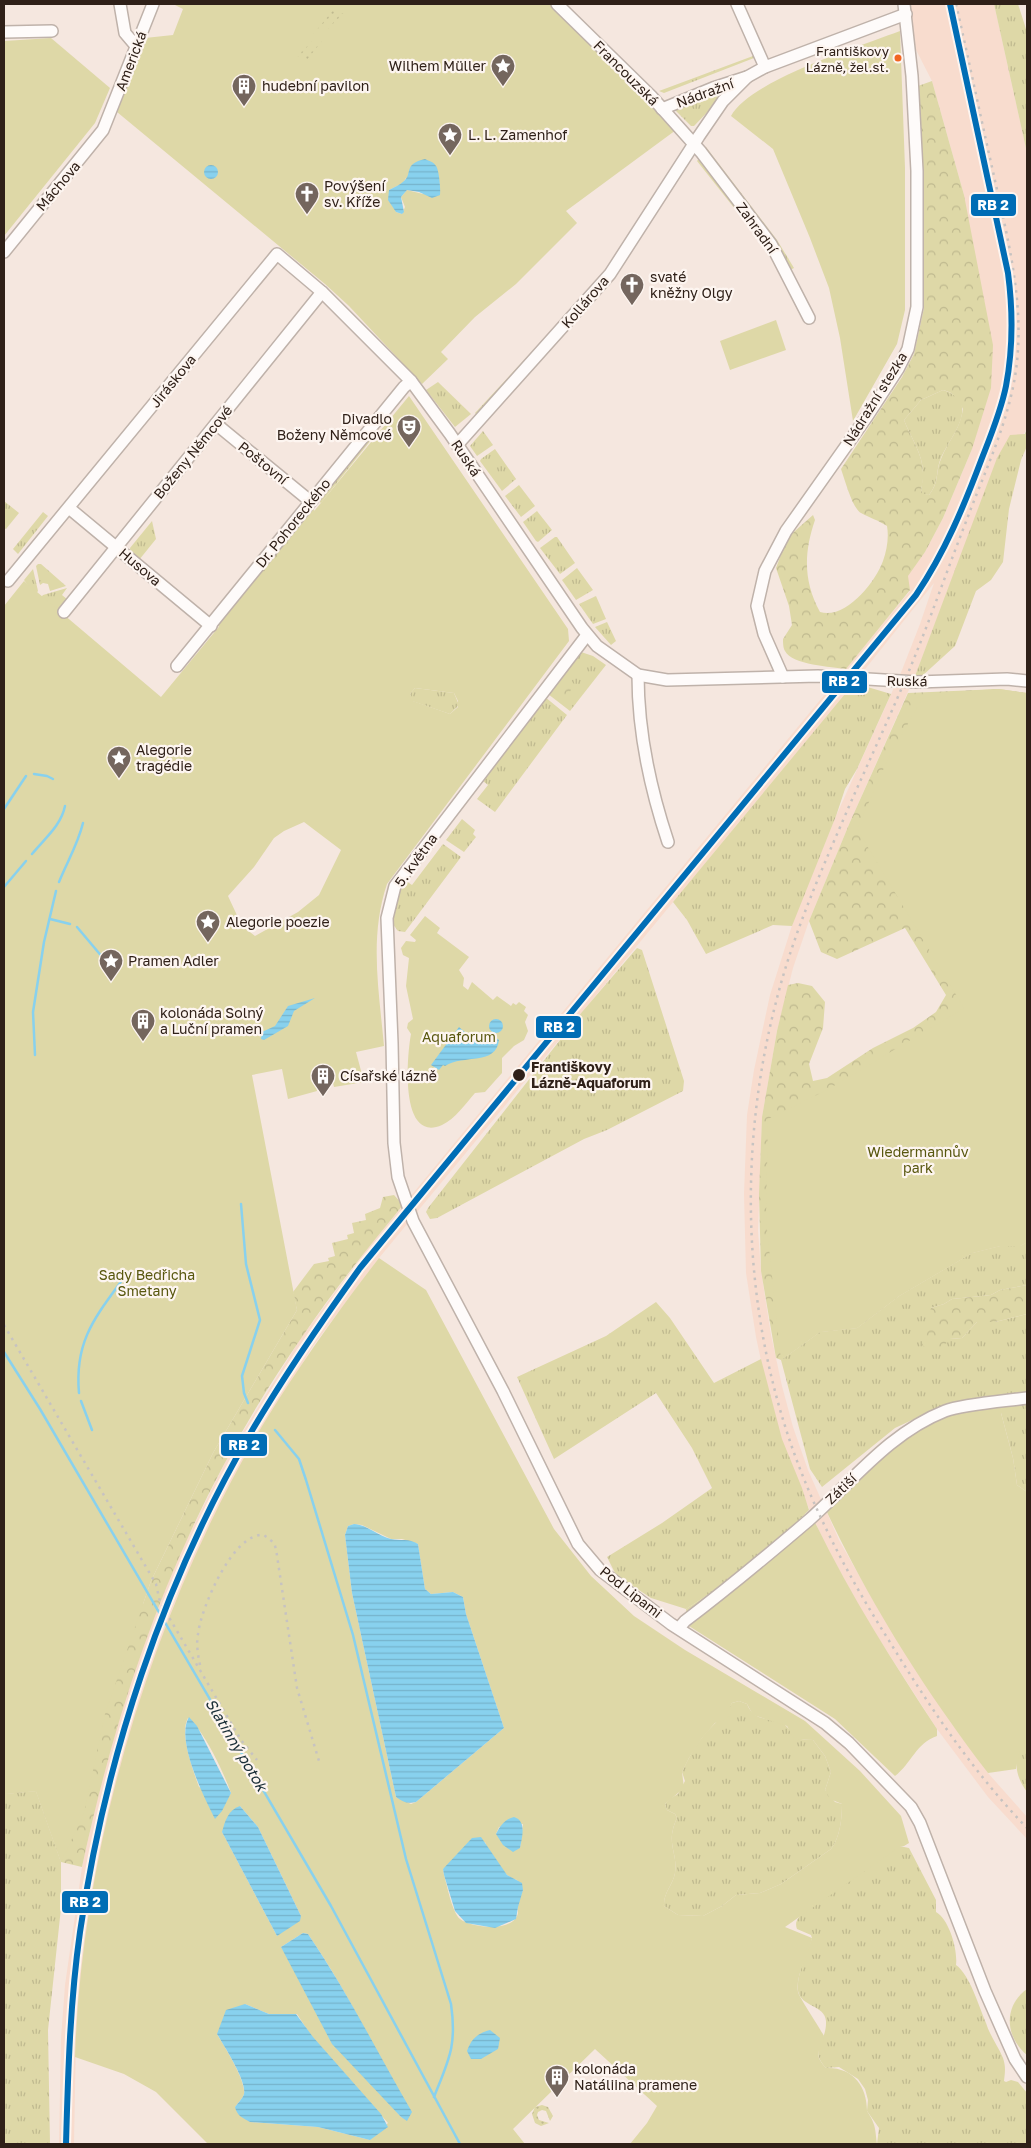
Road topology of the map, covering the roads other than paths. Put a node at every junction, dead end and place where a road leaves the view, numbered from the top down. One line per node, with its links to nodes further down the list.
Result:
1 (120, 4): 8 (street)
2 (153, 4): 8 (street, Americká)
3 (557, 4): 11 (street, Francouzská)
4 (737, 4): 9 (street)
5 (905, 9): 9 (street, Nádražní); 30 (street, Nádražní stezka)
6 (52, 31): 7 (street)
7 (4, 32)
8 (136, 46): 12 (street, Americká)
9 (765, 67): 10 (street, Nádražní)
10 (748, 77): 11 (street, Nádražní); 13 (street, Nádražní)
11 (662, 109): 13 (street, Francouzská)
12 (108, 118): 14 (street, Máchova)
13 (694, 144): 17 (street, Zahradní); 20 (street, Kollárova)
14 (4, 252)
15 (277, 254): 16 (street, Ruská); 22 (street, Jiráskova)
16 (322, 292): 18 (street, Ruská); 19 (street, Boženy Němcové)
17 (809, 318)
18 (411, 381): 20 (street, Ruská); 21 (street, Dr. Pohoreckého)
19 (216, 424): 21 (street, Poštovní); 23 (street, Boženy Němcové)
20 (457, 445): 27 (street, Ruská)
21 (310, 501): 26 (street, Dr. Pohoreckého)
22 (69, 508): 23 (street, Husova); 24 (street, Jiráskova)
23 (116, 547): 25 (street, Boženy Němcové); 26 (street, Husova)
24 (8, 581)
25 (64, 612)
26 (211, 626): 28 (street, Dr. Pohoreckého)
27 (588, 635): 29 (street, Ruská); 33 (street, 5. května)
28 (176, 666)
29 (638, 675): 30 (street, Ruská); 32 (street)
30 (783, 677): 31 (street, Ruská)
31 (1027, 681)
32 (668, 842)
33 (403, 1194): 35 (street, Pod Lipami)
34 (1027, 1398): 35 (street, Zátiší)
35 (679, 1628): 36 (street, Pod Lipami)
36 (1027, 2077)

